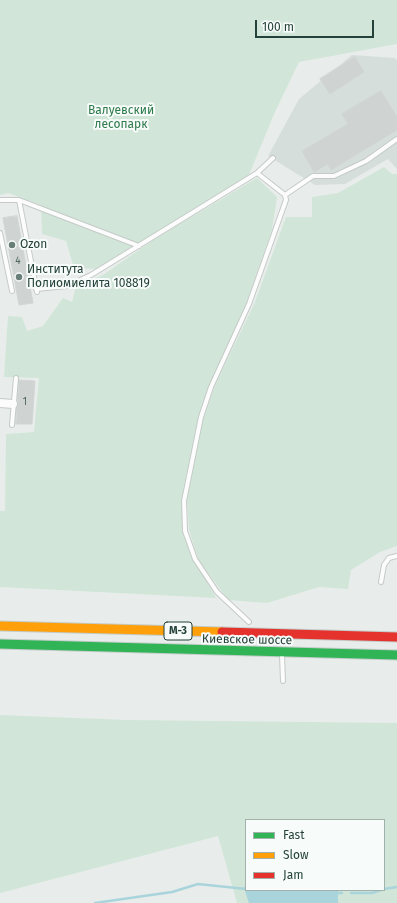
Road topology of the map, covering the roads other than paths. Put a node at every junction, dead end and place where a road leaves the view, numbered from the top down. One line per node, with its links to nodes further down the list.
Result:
1 (397, 139): 4 (lane)
2 (273, 158): 3 (lane)
3 (257, 173): 4 (lane); 8 (lane)
4 (285, 195): 16 (lane)
5 (0, 200): 6 (lane)
6 (19, 200): 8 (lane); 8 (lane)
7 (0, 234): 9 (lane)
8 (139, 246)
9 (12, 291)
10 (16, 378): 12 (lane)
11 (0, 403): 12 (street)
12 (13, 404): 13 (lane)
13 (12, 425)
14 (397, 556): 15 (lane)
15 (381, 582)
16 (249, 622)
17 (0, 626): 18 (highway, Киевское шоссе / М-3)
18 (397, 636)
19 (0, 644): 20 (highway, Киевское шоссе / М-3)
20 (282, 653): 21 (highway, Киевское шоссе / М-3); 22 (lane)
21 (397, 655)
22 (284, 681)

